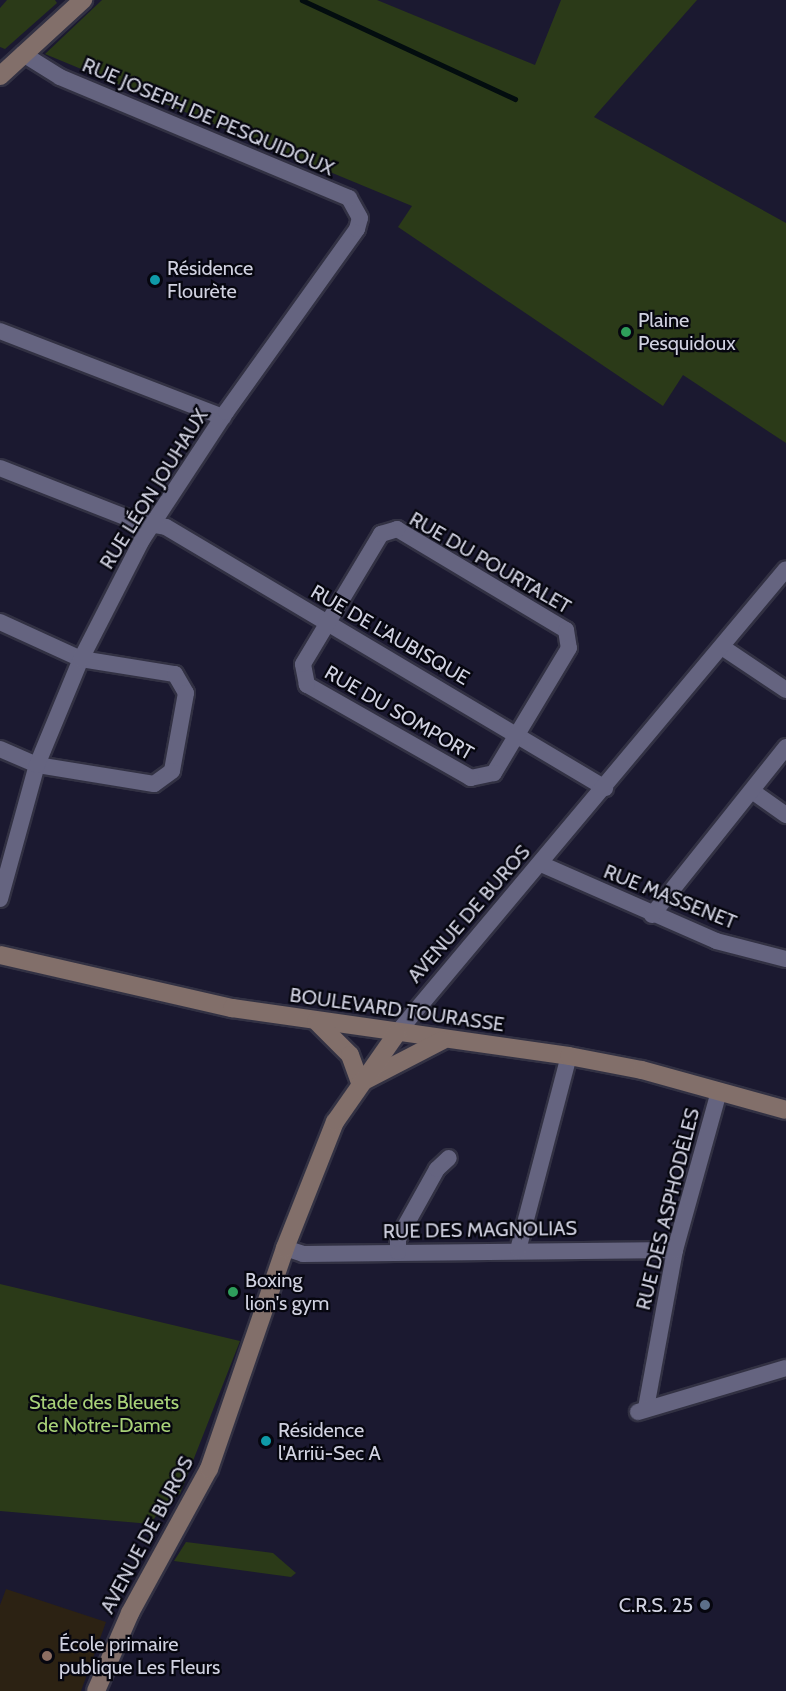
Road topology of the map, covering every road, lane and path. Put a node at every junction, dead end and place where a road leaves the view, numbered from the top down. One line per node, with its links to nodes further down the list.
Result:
1 (83, 0): 2 (main road)
2 (9, 63): 3 (street, RUE JOSEPH DE PESQUIDOUX)
3 (357, 229): 5 (street, RUE LÉON JOUHAUX)
4 (0, 331): 5 (street)
5 (223, 417): 7 (street, RUE LÉON JOUHAUX)
6 (0, 468): 7 (street, RUE DE L'AUBISQUE)
7 (152, 524): 10 (street, RUE DE L'AUBISQUE); 12 (street, RUE LÉON JOUHAUX)
8 (786, 569): 11 (street, AVENUE DE BUROS)
9 (0, 622): 12 (street)
10 (328, 624): 14 (street, RUE DE L'AUBISQUE); 14 (street, RUE DU SOMPORT); 14 (street, RUE DU POURTALET)
11 (722, 647): 13 (street); 18 (street, AVENUE DE BUROS)
12 (81, 659): 17 (street, RUE LÉON JOUHAUX); 17 (street)
13 (786, 690)
14 (517, 734): 18 (street, RUE DE L'AUBISQUE)
15 (786, 747): 19 (street)
16 (0, 749): 17 (street)
17 (37, 765): 22 (street, RUE LÉON JOUHAUX)
18 (605, 788): 21 (street, AVENUE DE BUROS)
19 (752, 791): 20 (street); 23 (street)
20 (786, 816)
21 (541, 864): 23 (street, RUE MASSENET); 27 (street, AVENUE DE BUROS)
22 (0, 899)
23 (652, 915): 25 (street, RUE MASSENET)
24 (0, 955): 26 (main road, BOULEVARD TOURASSE)
25 (786, 958)
26 (316, 1021): 27 (main road, BOULEVARD TOURASSE); 30 (main road)
27 (397, 1033): 28 (main road, BOULEVARD TOURASSE); 30 (main road, AVENUE DE BUROS)
28 (443, 1040): 29 (main road, BOULEVARD TOURASSE); 30 (main road)
29 (569, 1056): 31 (main road, BOULEVARD TOURASSE); 35 (street)
30 (360, 1083): 34 (main road, AVENUE DE BUROS)
31 (719, 1091): 32 (main road, BOULEVARD TOURASSE); 36 (street, RUE DES ASPHODÈLES)
32 (786, 1110)
33 (449, 1158): 37 (street)
34 (285, 1248): 37 (street, RUE DES MAGNOLIAS); 39 (main road, AVENUE DE BUROS)
35 (518, 1250): 36 (street, RUE DES MAGNOLIAS); 37 (street, RUE DES MAGNOLIAS)
36 (675, 1250): 38 (street, RUE DES ASPHODÈLES)
37 (398, 1252)
38 (786, 1368)
39 (96, 1691)

